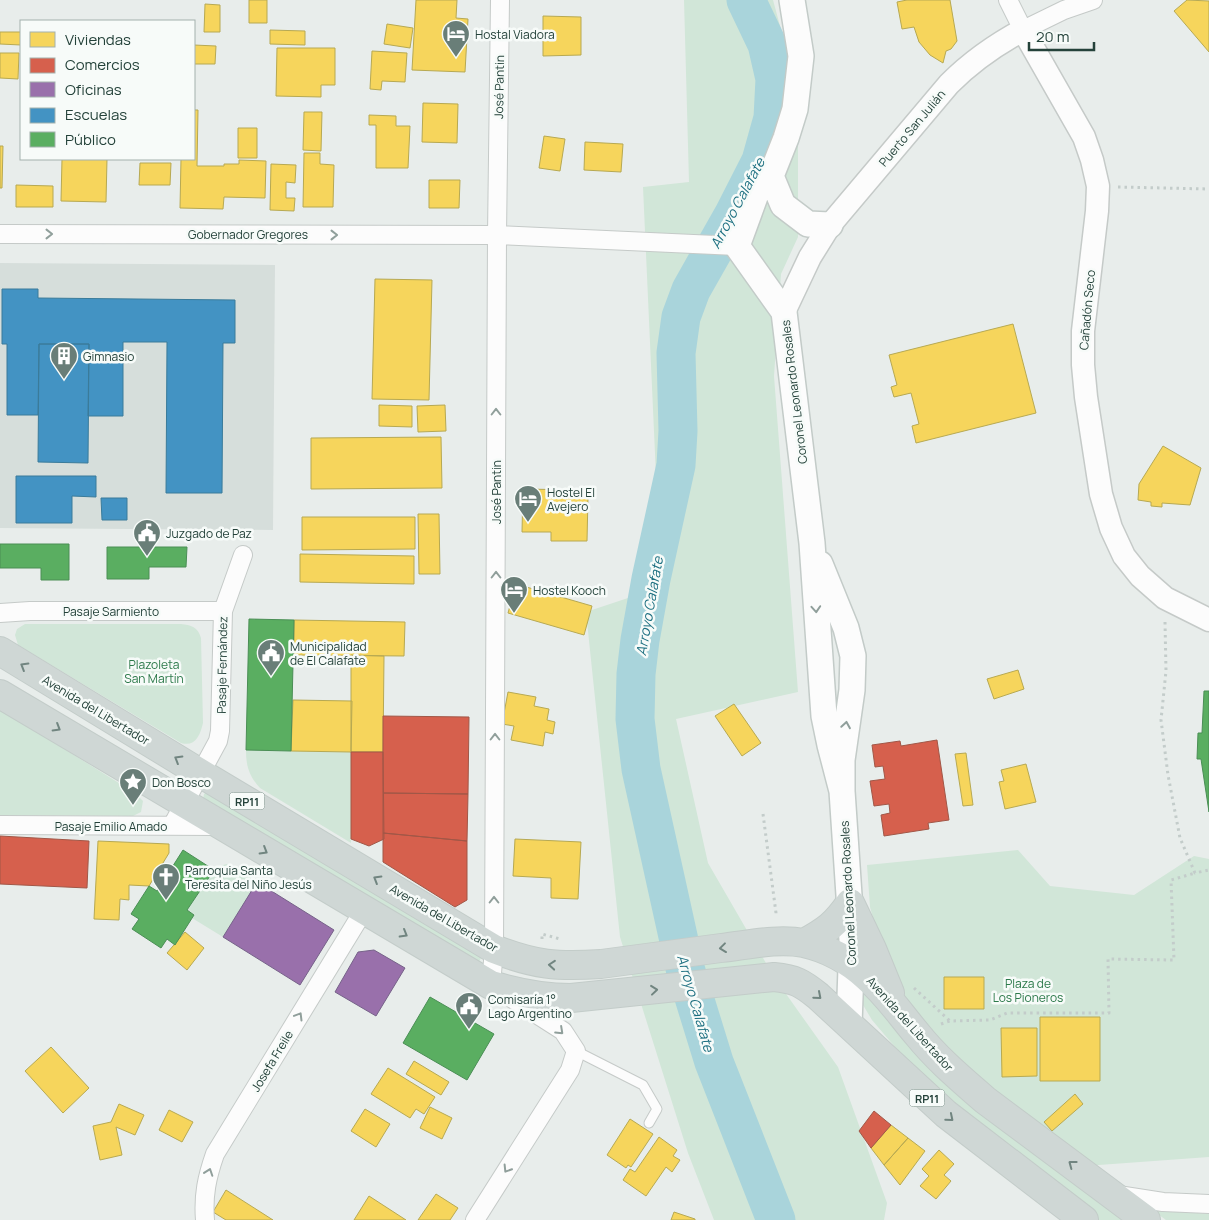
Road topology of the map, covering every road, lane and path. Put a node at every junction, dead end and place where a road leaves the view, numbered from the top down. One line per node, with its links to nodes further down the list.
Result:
1 (500, 0): 11 (street, José Pantin)
2 (792, 0): 6 (main road)
3 (1008, 0): 5 (street)
4 (1093, 0): 5 (street, Puerto San Julián)
5 (1023, 30): 7 (street, Cañadón Seco); 9 (street, Puerto San Julián)
6 (771, 176): 9 (main road); 12 (main road)
7 (1098, 186): 8 (path); 16 (street, Cañadón Seco)
8 (1209, 190)
9 (830, 225): 13 (street, Puerto San Julián)
10 (0, 234): 11 (street, Gobernador Gregores, one-way to 11)
11 (497, 235): 12 (street, Gobernador Gregores); 33 (street, José Pantin, one-way to 11)
12 (729, 246): 13 (main road, Coronel Leonardo Rosales)
13 (784, 312): 14 (main road, Coronel Leonardo Rosales)
14 (812, 543): 23 (main road, Coronel Leonardo Rosales, one-way to 23); 23 (main road, Coronel Leonardo Rosales, one-way to 14)
15 (243, 555): 17 (street, Pasaje Fernández)
16 (1165, 598): 19 (street, Cañadón Seco); 28 (path)
17 (223, 611): 18 (street, Pasaje Sarmiento); 22 (street, Pasaje Fernández)
18 (0, 613)
19 (1209, 620)
20 (0, 651): 22 (main road, Avenida del Libertador / RP11, one-way to 20)
21 (0, 694): 25 (main road, RP11, one-way to 25)
22 (200, 773): 25 (street, Pasaje Fernández); 33 (main road, Avenida del Libertador / RP11, one-way to 22)
23 (842, 791): 29 (main road, Coronel Leonardo Rosales)
24 (763, 814): 31 (path)
25 (178, 815): 26 (street, Pasaje Emilio Amado); 30 (main road, RP11, one-way to 30)
26 (0, 825)
27 (1209, 870): 28 (path)
28 (1195, 873): 38 (path)
29 (850, 903): 32 (main road); 34 (main road, Coronel Leonardo Rosales); 36 (main road)
30 (364, 910): 35 (main road, RP11, one-way to 35); 43 (street, Josefa Freile, one-way to 30)
31 (773, 931): 32 (main road, Avenida del Libertador / RP11); 33 (main road, Avenida del Libertador / RP11, one-way to 33)
32 (804, 943): 34 (main road, Avenida del Libertador / RP11)
33 (494, 948): 35 (street, José Pantin)
34 (851, 965): 36 (main road, Avenida del Libertador / RP11); 37 (main road, Coronel Leonardo Rosales)
35 (491, 985): 37 (main road, RP11, one-way to 37); 39 (street, one-way to 39)
36 (896, 1006): 38 (main road, Avenida del Libertador / RP11)
37 (849, 1025): 45 (main road, RP11, one-way to 45)
38 (917, 1034): 41 (main road, Avenida del Libertador / RP11, one-way to 38)
39 (576, 1052): 40 (lane); 44 (street, one-way to 44)
40 (649, 1123)
41 (1111, 1194): 42 (street); 46 (main road, Avenida del Libertador / RP11)
42 (1209, 1204)
43 (205, 1220)
44 (475, 1220)
45 (1084, 1220)
46 (1146, 1220)

